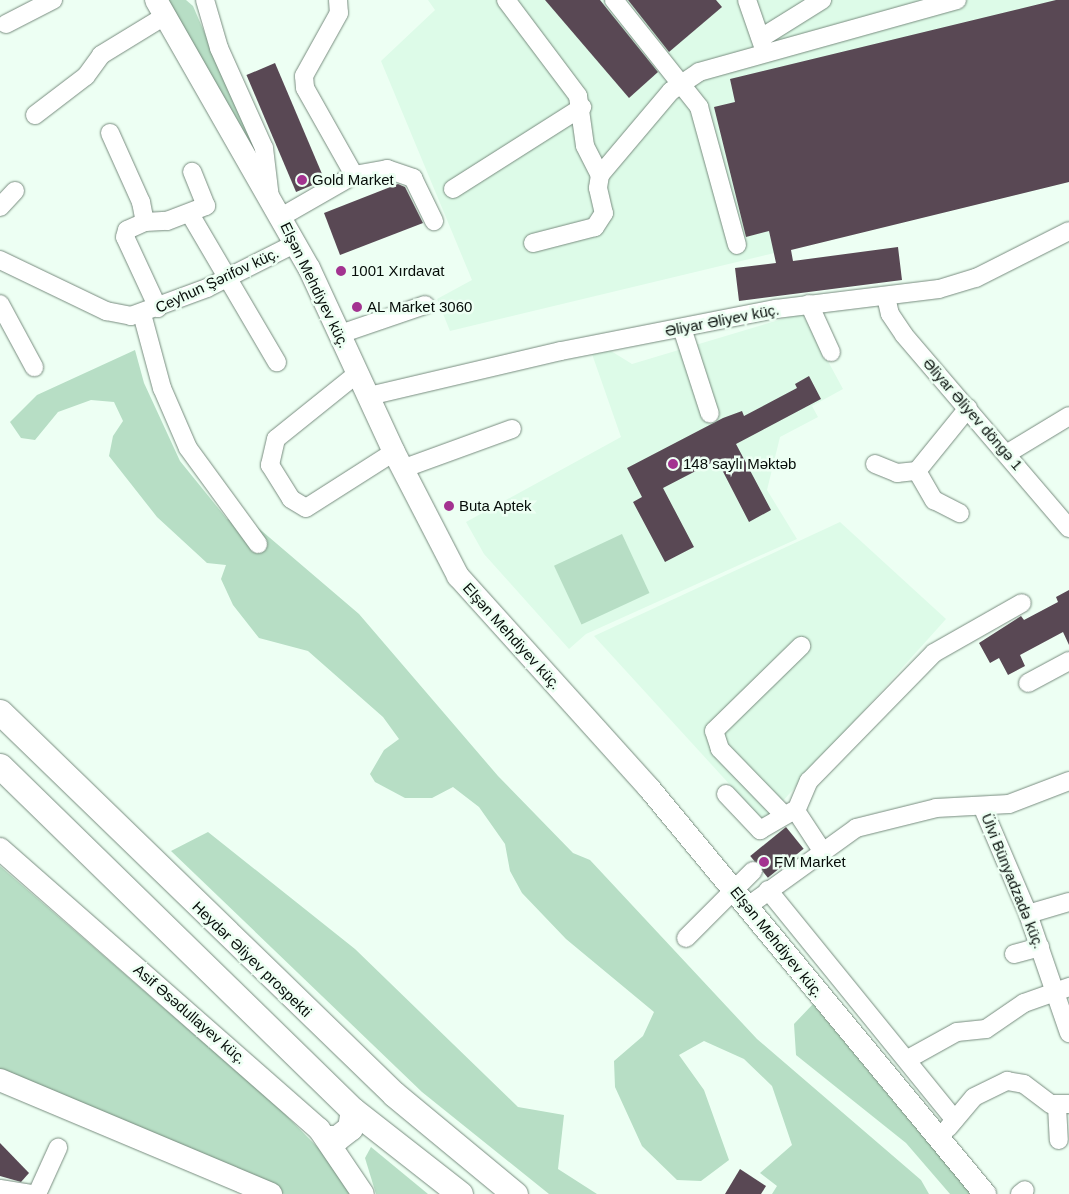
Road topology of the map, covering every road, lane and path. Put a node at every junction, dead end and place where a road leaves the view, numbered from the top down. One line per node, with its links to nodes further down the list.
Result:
1 (53, 0): 11 (street)
2 (338, 0): 19 (street)
3 (506, 0): 14 (street)
4 (614, 0): 13 (street)
5 (747, 0): 12 (street)
6 (822, 0): 12 (street)
7 (957, 0): 9 (street)
8 (208, 1): 23 (street)
9 (938, 3): 12 (street)
10 (161, 8): 15 (street); 23 (main road, Elşən Mehdiyev küç.)
11 (6, 24)
12 (763, 44): 13 (street)
13 (681, 82): 18 (street); 30 (street)
14 (582, 107): 18 (street); 20 (street)
15 (35, 115)
16 (110, 133): 26 (street)
17 (192, 172): 24 (street)
18 (600, 175): 29 (street)
19 (354, 176): 23 (street); 25 (street)
20 (453, 189)
21 (15, 191): 22 (street)
22 (0, 207)
23 (276, 208): 28 (main road, Elşən Mehdiyev küç.)
24 (190, 214): 26 (street); 32 (street)
25 (434, 221)
26 (145, 222): 37 (street)
27 (1069, 231): 33 (street, Əliyar Əliyev küç.)
28 (296, 243): 32 (street, Ceyhun Şərifov küç.); 39 (main road, Elşən Mehdiyev küç.)
29 (532, 243)
30 (737, 245)
31 (0, 260): 37 (street, Ceyhun Şərifov küç.)
32 (226, 279): 37 (street, Ceyhun Şərifov küç.); 41 (street)
33 (886, 297): 35 (street, Əliyar Əliyev küç.); 45 (street, Əliyar Əliyev döngə 1)
34 (0, 304): 42 (street)
35 (809, 304): 38 (street, Əliyar Əliyev küç.); 40 (street)
36 (425, 305): 39 (street)
37 (150, 311): 55 (street)
38 (682, 328): 44 (street, Əliyar Əliyev küç.); 46 (street)
39 (340, 334): 43 (main road, Elşən Mehdiyev küç.)
40 (831, 352)
41 (277, 362)
42 (34, 367)
43 (358, 373): 44 (main road, Elşən Mehdiyev küç.); 50 (street)
44 (369, 396): 50 (main road, Elşən Mehdiyev küç.)
45 (968, 408): 49 (street, Əliyar Əliyev döngə 1); 52 (street)
46 (710, 414)
47 (1069, 416): 49 (street)
48 (512, 429): 50 (street)
49 (1008, 453): 54 (street, Əliyar Əliyev döngə 1)
50 (398, 460): 69 (main road, Elşən Mehdiyev küç.)
51 (875, 464): 52 (street)
52 (916, 471): 53 (street)
53 (960, 513)
54 (1069, 528)
55 (258, 544)
56 (1022, 603): 65 (street)
57 (801, 646): 65 (street)
58 (1069, 661): 59 (street)
59 (1028, 683)
60 (0, 712): 95 (highway, Heydər Əliyev prospekti)
61 (0, 766): 82 (highway)
62 (1069, 781): 64 (street)
63 (726, 794): 65 (street)
64 (982, 806): 67 (street, Ülvi Bünyadzadə küç.); 73 (street, Ülvi Bünyadzadə küç.)
65 (789, 812): 67 (street)
66 (0, 849): 84 (main road, Asif Əsədullayev küç.)
67 (821, 850): 70 (street, Ülvi Bünyadzadə küç.)
68 (753, 871): 69 (street)
69 (733, 889): 72 (main road, Elşən Mehdiyev küç.); 74 (street)
70 (768, 890): 72 (street, Ülvi Bünyadzadə küç.); 79 (street)
71 (1069, 902): 73 (street)
72 (748, 906): 85 (main road, Elşən Mehdiyev küç.)
73 (1028, 914): 75 (street, Ülvi Bünyadzadə küç.)
74 (686, 938)
75 (1040, 947): 76 (street); 77 (street, Ülvi Bünyadzadə küç.)
76 (1014, 954)
77 (1063, 988): 78 (street, Ülvi Bünyadzadə küç.); 79 (street)
78 (1069, 1033)
79 (908, 1059): 83 (street)
80 (0, 1080): 91 (main road)
81 (1063, 1105): 83 (street); 86 (street)
82 (357, 1114): 84 (highway); 93 (highway); 94 (highway)
83 (955, 1120): 85 (street)
84 (328, 1138): 92 (main road, Asif Əsədullayev küç.)
85 (938, 1138): 96 (main road, Elşən Mehdiyev küç.)
86 (1059, 1140)
87 (58, 1148): 90 (street)
88 (0, 1189): 89 (street)
89 (30, 1194)
90 (37, 1194)
91 (271, 1194)
92 (363, 1194)
93 (443, 1194)
94 (460, 1194)
95 (515, 1194)
96 (985, 1194)

